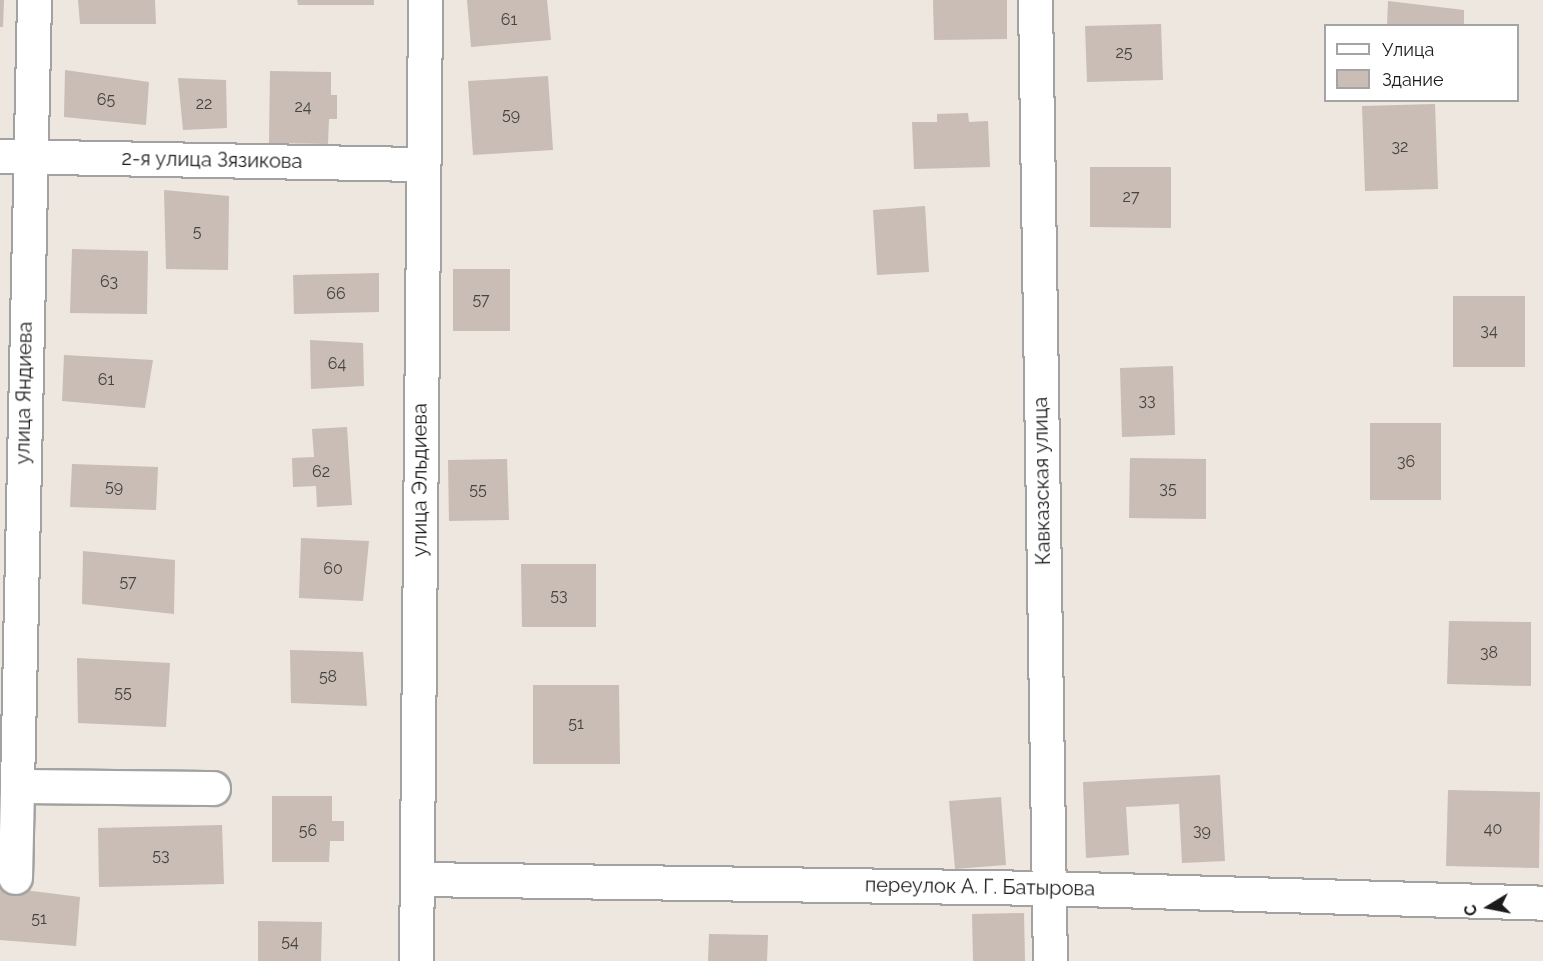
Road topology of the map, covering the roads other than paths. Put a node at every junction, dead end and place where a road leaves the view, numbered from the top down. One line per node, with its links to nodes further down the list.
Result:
1 (34, 0): 4 (street, улица Яндиева)
2 (425, 0): 5 (street, улица Эльдиева)
3 (1035, 0): 10 (street, Кавказская улица)
4 (15, 156): 5 (street, 2-я улица Зязикова); 6 (street, улица Яндиева)
5 (423, 164): 9 (street, улица Эльдиева)
6 (17, 786): 7 (street); 8 (street, улица Яндиева)
7 (213, 788)
8 (15, 877)
9 (417, 879): 10 (street, переулок А. Г. Батырова); 12 (street, улица Эльдиева)
10 (1048, 888): 11 (street, переулок А. Г. Батырова); 13 (street, Кавказская улица)
11 (1543, 903)
12 (416, 961)
13 (1050, 961)

